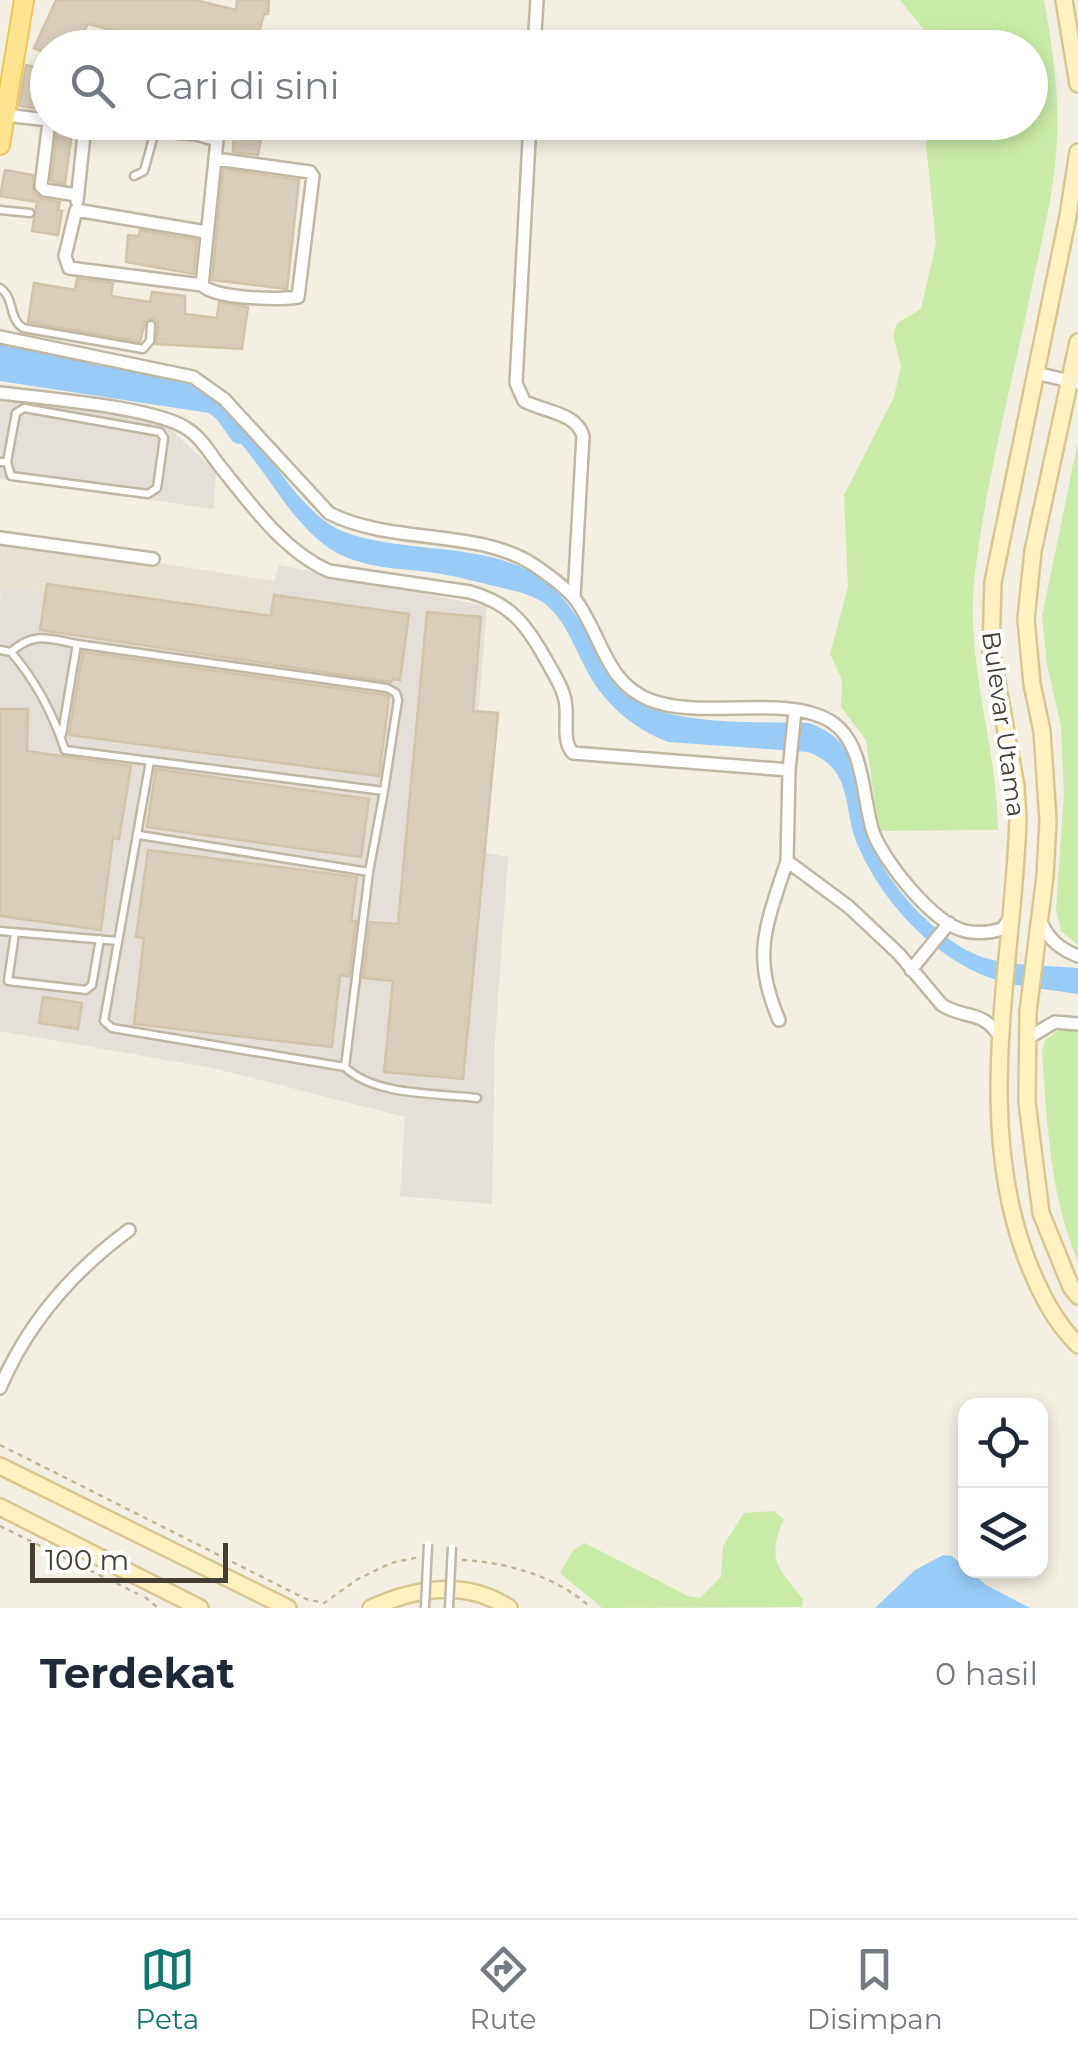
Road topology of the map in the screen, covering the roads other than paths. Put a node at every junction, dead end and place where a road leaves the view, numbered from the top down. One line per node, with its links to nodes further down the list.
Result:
1 (24, 0): 7 (main road)
2 (537, 0): 5 (street)
3 (1064, 0): 4 (main road)
4 (1074, 29): 6 (main road)
5 (535, 30)
6 (1078, 84)
7 (5, 90): 8 (main road)
8 (5, 116): 9 (street); 15 (main road)
9 (30, 119)
10 (46, 140): 19 (street)
11 (84, 140): 19 (street)
12 (153, 140): 18 (lane)
13 (216, 140): 17 (street)
14 (529, 140): 35 (street)
15 (0, 145)
16 (1078, 152): 29 (main road, Bulevar Utama)
17 (216, 159): 23 (street); 24 (street)
18 (134, 176)
19 (77, 195): 21 (street)
20 (0, 210): 22 (lane)
21 (76, 210): 23 (street); 24 (street)
22 (30, 213)
23 (206, 232): 24 (street)
24 (202, 286)
25 (0, 288): 26 (lane)
26 (151, 325)
27 (0, 337): 35 (street)
28 (1078, 342): 30 (main road, Bulevar Utama)
29 (1036, 372): 30 (street); 42 (main road, Bulevar Utama)
30 (1076, 383): 40 (main road, Bulevar Utama)
31 (0, 393): 44 (street)
32 (4, 462): 32 (lane)
33 (0, 538): 34 (street)
34 (152, 559)
35 (574, 597): 39 (street)
36 (77, 644): 38 (lane); 41 (lane); 45 (lane)
37 (0, 650): 38 (lane)
38 (11, 652): 41 (lane)
39 (795, 716): 44 (street); 51 (street)
40 (1042, 731): 42 (main road); 50 (main road, Bulevar Utama)
41 (62, 735): 43 (lane)
42 (1008, 736): 49 (main road, Bulevar Utama)
43 (150, 761): 45 (lane); 46 (lane)
44 (790, 770): 47 (street)
45 (384, 791): 48 (lane)
46 (138, 834): 48 (lane); 55 (lane)
47 (793, 867): 57 (street); 58 (street)
48 (370, 872): 62 (lane)
49 (1010, 917): 51 (street); 60 (main road, Bulevar Utama)
50 (1039, 918): 56 (street); 61 (main road, Bulevar Utama)
51 (946, 927): 57 (street)
52 (0, 931): 53 (lane)
53 (15, 933): 54 (lane); 54 (lane)
54 (100, 938): 55 (lane)
55 (118, 941): 62 (lane)
56 (1078, 956)
57 (911, 970): 60 (street)
58 (779, 1020)
59 (1078, 1024): 61 (street)
60 (1000, 1037): 65 (main road, Bulevar Utama)
61 (1026, 1039): 64 (main road, Bulevar Utama)
62 (345, 1067): 63 (lane)
63 (478, 1098)
64 (1041, 1213): 65 (main road); 67 (main road, Bulevar Utama)
65 (1012, 1220): 68 (main road, Bulevar Utama)
66 (130, 1230): 69 (street)
67 (1078, 1296)
68 (1078, 1345)
69 (0, 1388)
70 (0, 1466): 75 (main road)
71 (0, 1507): 74 (main road)
72 (428, 1544): 77 (lane, bridge)
73 (452, 1547): 78 (lane, bridge)
74 (200, 1608)
75 (288, 1608)
76 (372, 1608): 79 (main road)
77 (425, 1608)
78 (449, 1608)
79 (508, 1608)

